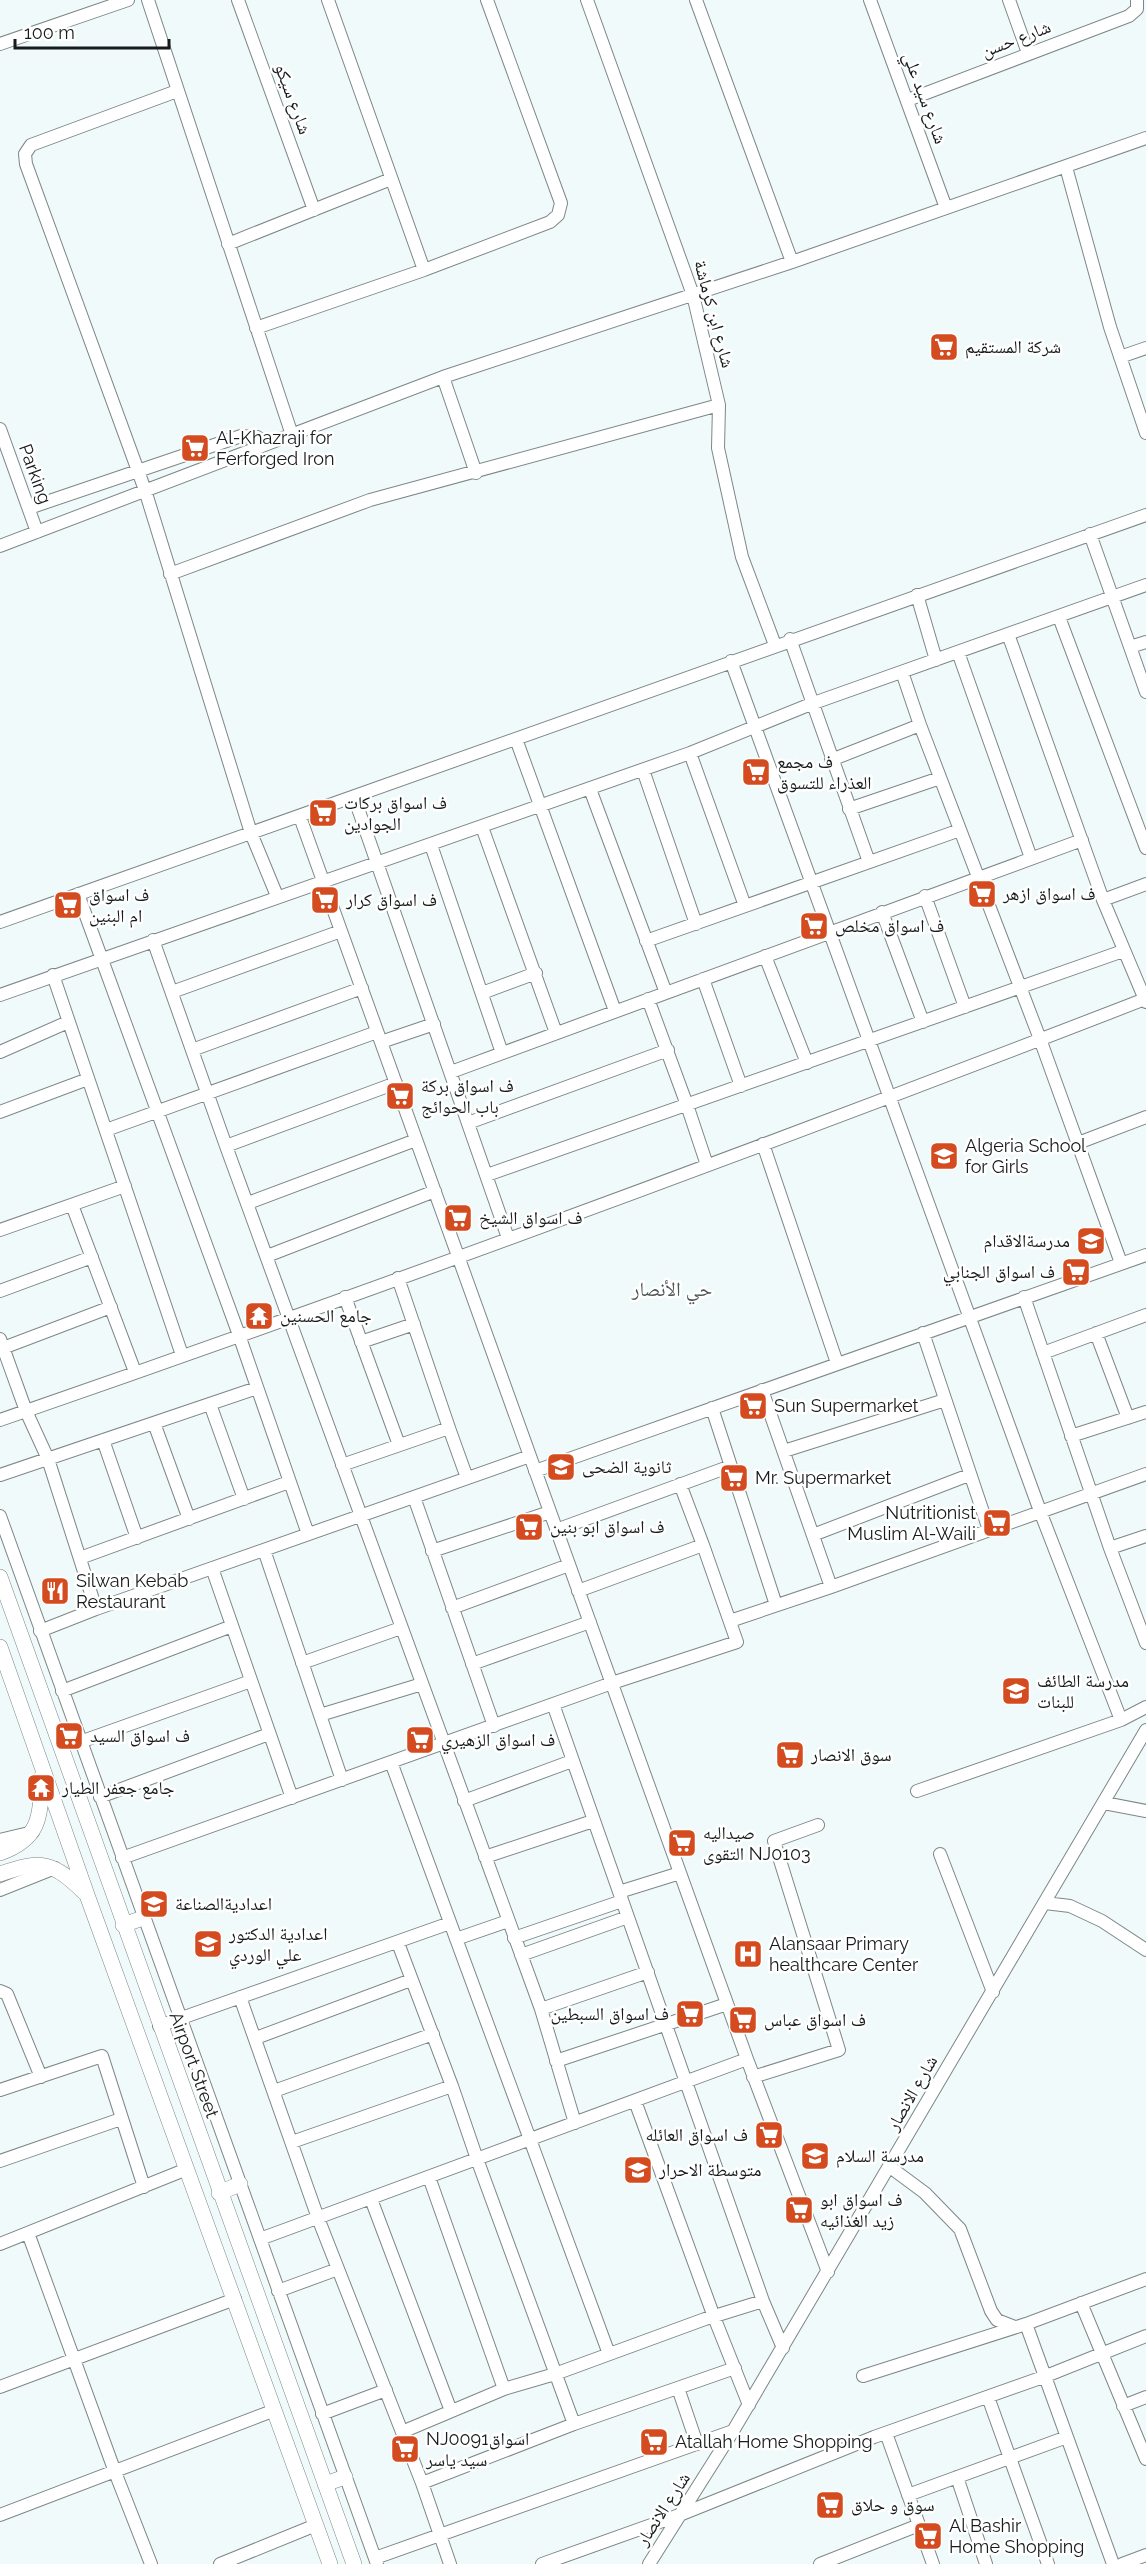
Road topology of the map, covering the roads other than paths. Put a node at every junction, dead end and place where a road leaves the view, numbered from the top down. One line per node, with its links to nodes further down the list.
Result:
1 (128, 0): 11 (street)
2 (148, 0): 13 (street)
3 (238, 0): 19 (street, شارع سيكو)
4 (328, 0): 17 (street)
5 (487, 0): 22 (street)
6 (587, 0): 23 (street, شارع ابن كرماشة)
7 (696, 0): 21 (street)
8 (870, 0): 14 (street, شارع سيد علي)
9 (1009, 0): 12 (street)
10 (1137, 5): 12 (street, شارع حسن)
11 (0, 44)
12 (1028, 52): 14 (street, شارع حسن)
13 (177, 91): 20 (street); 33 (street)
14 (908, 100): 18 (street, شارع سيد علي)
15 (1146, 138): 16 (street)
16 (1066, 167): 18 (street); 26 (street)
17 (391, 179): 19 (street); 22 (street)
18 (946, 208): 21 (street)
19 (314, 210): 20 (street)
20 (228, 244): 24 (street)
21 (792, 262): 23 (street)
22 (424, 270): 24 (street)
23 (693, 295): 27 (street); 28 (street, شارع ابن كرماشة)
24 (256, 328): 31 (street)
25 (1146, 348): 26 (street)
26 (1120, 357): 30 (street)
27 (443, 377): 31 (street); 34 (street)
28 (719, 405): 34 (street); 49 (street, شارع ابن كرماشة)
29 (0, 429): 36 (street, Parking)
30 (1146, 433)
31 (292, 435): 32 (street)
32 (267, 444): 33 (street); 35 (street)
33 (138, 471): 35 (street); 36 (street)
34 (476, 473): 41 (street)
35 (145, 490): 38 (street); 41 (street)
36 (29, 508): 38 (street, Parking)
37 (1146, 515): 39 (street)
38 (37, 532): 40 (street)
39 (1090, 534): 43 (street); 44 (street)
40 (0, 546)
41 (170, 574): 72 (street)
42 (1146, 585): 44 (street)
43 (917, 595): 47 (street); 52 (street)
44 (1112, 598): 45 (street); 50 (street)
45 (1059, 616): 46 (street); 69 (street)
46 (1008, 634): 51 (street); 73 (street)
47 (789, 639): 49 (street); 56 (street)
48 (1146, 642): 50 (street)
49 (775, 645): 53 (street)
50 (1130, 647): 55 (street)
51 (958, 652): 52 (street); 76 (street)
52 (936, 660): 54 (street)
53 (731, 661): 57 (street); 59 (street)
54 (902, 672): 56 (street); 58 (street)
55 (1146, 692)
56 (811, 704): 57 (street); 61 (street)
57 (755, 725): 60 (street); 81 (street)
58 (920, 725): 61 (street); 63 (street)
59 (516, 739): 65 (street); 66 (street)
60 (690, 753): 62 (street); 87 (street)
61 (831, 760): 67 (street)
62 (643, 770): 64 (street); 90 (street)
63 (940, 778): 67 (street); 71 (street)
64 (590, 789): 66 (street); 94 (street)
65 (354, 797): 68 (street); 78 (street)
66 (540, 806): 70 (street); 110 (street)
67 (849, 809): 77 (street)
68 (300, 817): 72 (street); 80 (street)
69 (1142, 822): 75 (street)
70 (483, 827): 74 (street); 98 (street)
71 (960, 830): 77 (street); 79 (street)
72 (251, 833): 83 (street); 85 (street)
73 (1082, 840): 76 (street); 86 (street)
74 (432, 845): 78 (street); 104 (street)
75 (1146, 848)
76 (1031, 858): 79 (street)
77 (868, 862): 81 (street)
78 (378, 864): 80 (street); 113 (street)
79 (979, 877): 84 (street); 102 (street)
80 (324, 881): 85 (street); 91 (street)
81 (811, 882): 87 (street); 92 (street)
82 (1146, 884): 86 (street)
83 (78, 894): 89 (street); 97 (street)
84 (926, 896): 88 (street); 109 (street)
85 (277, 897): 93 (street)
86 (1103, 900): 95 (street)
87 (745, 906): 90 (street)
88 (882, 912): 92 (street); 112 (street)
89 (0, 922)
90 (696, 924): 94 (street)
91 (341, 931): 101 (street); 103 (street)
92 (829, 931): 96 (street); 117 (street)
93 (153, 940): 97 (street); 103 (street)
94 (646, 941): 105 (street)
95 (1123, 951): 102 (street); 108 (street)
96 (765, 956): 100 (street); 122 (street)
97 (101, 958): 99 (street); 130 (street)
98 (536, 973): 104 (street); 114 (street)
99 (53, 975): 106 (street); 111 (street)
100 (703, 979): 105 (street); 126 (street)
101 (362, 988): 115 (street); 118 (street)
102 (1020, 988): 109 (street); 116 (street)
103 (172, 992): 118 (street)
104 (482, 993): 121 (street)
105 (666, 993): 107 (street)
106 (0, 995)
107 (648, 999): 110 (street); 119 (street)
108 (1145, 1000): 116 (street)
109 (965, 1007): 112 (street)
110 (615, 1011): 114 (street)
111 (68, 1022): 120 (street); 124 (street)
112 (923, 1022): 117 (street)
113 (434, 1024): 115 (street); 123 (street)
114 (556, 1033): 121 (street)
115 (379, 1037): 125 (street); 127 (street)
116 (1040, 1039): 128 (street); 136 (street)
117 (869, 1041): 122 (street); 128 (street)
118 (192, 1050): 127 (street)
119 (668, 1050): 129 (street); 133 (street)
120 (0, 1052)
121 (502, 1053): 123 (street)
122 (807, 1063): 126 (street)
123 (451, 1072): 133 (street)
124 (88, 1079): 131 (street); 134 (street)
125 (396, 1083): 135 (street); 138 (street)
126 (741, 1086): 129 (street)
127 (207, 1092): 130 (street); 138 (street)
128 (890, 1098): 137 (street); 159 (street)
129 (687, 1105): 139 (street); 140 (street)
130 (157, 1111): 134 (street); 163 (street)
131 (0, 1112)
132 (1146, 1117): 136 (street)
133 (468, 1123): 140 (street)
134 (106, 1130): 141 (street)
135 (416, 1140): 142 (street); 143 (street)
136 (1078, 1143): 151 (street)
137 (763, 1144): 139 (street); 168 (street)
138 (226, 1146): 143 (street)
139 (707, 1165): 146 (street)
140 (487, 1176): 146 (street)
141 (125, 1186): 144 (street); 167 (street)
142 (435, 1191): 148 (street); 149 (street)
143 (248, 1203): 148 (street)
144 (72, 1205): 145 (street); 150 (street)
145 (0, 1230)
146 (508, 1238): 149 (street)
147 (1146, 1255): 151 (street)
148 (267, 1256): 158 (street)
149 (458, 1256): 152 (street); 185 (street)
150 (92, 1257): 153 (street); 156 (street)
151 (1121, 1263): 155 (street)
152 (398, 1278): 154 (street); 160 (street)
153 (0, 1291)
154 (345, 1297): 158 (street); 164 (street)
155 (1024, 1297): 159 (street); 166 (street)
156 (111, 1308): 165 (street); 169 (street)
157 (1146, 1315): 162 (street)
158 (288, 1317): 163 (street); 187 (street)
159 (969, 1317): 161 (street); 199 (street)
160 (414, 1324): 164 (street); 180 (street)
161 (923, 1333): 168 (street); 172 (street)
162 (1096, 1333): 166 (street); 177 (street)
163 (239, 1335): 167 (street); 170 (street)
164 (361, 1342): 183 (street)
165 (2, 1344): 175 (street)
166 (1043, 1353): 181 (street)
167 (182, 1355): 169 (street)
168 (837, 1364): 171 (street)
169 (135, 1372): 175 (street)
170 (257, 1388): 173 (street); 194 (street)
171 (762, 1390): 174 (street); 184 (street)
172 (945, 1400): 184 (street); 192 (street)
173 (210, 1404): 179 (street); 198 (street)
174 (712, 1408): 188 (street); 189 (street)
175 (26, 1411): 178 (street); 186 (street)
176 (1146, 1412): 177 (street)
177 (1128, 1418): 181 (street)
178 (0, 1420)
179 (154, 1423): 182 (street); 203 (street)
180 (449, 1428): 183 (street); 193 (street)
181 (1071, 1436): 196 (street)
182 (103, 1440): 186 (street); 209 (street)
183 (399, 1445): 187 (street)
184 (784, 1451): 207 (street)
185 (530, 1456): 189 (street); 193 (street)
186 (48, 1459): 191 (street); 214 (street)
187 (342, 1465): 202 (street)
188 (731, 1466): 195 (street); 220 (street)
189 (536, 1471): 200 (street)
190 (1146, 1474): 196 (street)
191 (0, 1475)
192 (969, 1475): 205 (street); 207 (street)
193 (467, 1478): 197 (street)
194 (290, 1482): 198 (street); 206 (street)
195 (681, 1484): 204 (street); 210 (street)
196 (1091, 1494): 199 (street); 211 (street)
197 (414, 1497): 202 (street); 213 (street)
198 (244, 1499): 203 (street)
199 (1040, 1511): 205 (street); 239 (street)
200 (550, 1512): 204 (street); 213 (street)
201 (0, 1516): 227 (street)
202 (360, 1516): 206 (street); 226 (street)
203 (189, 1519): 209 (street)
204 (556, 1530): 215 (street)
205 (989, 1530): 218 (street)
206 (308, 1534): 212 (street)
207 (813, 1535): 218 (street)
208 (1146, 1536): 211 (street)
209 (137, 1538): 214 (street)
210 (703, 1545): 219 (street); 223 (street)
211 (1110, 1548): 228 (street)
212 (264, 1550): 216 (street); 230 (street)
213 (432, 1551): 221 (street)
214 (80, 1558): 222 (street)
215 (569, 1565): 219 (street); 221 (street)
216 (212, 1568): 222 (street); 225 (street)
217 (0, 1577): 274 (main road, Airport Street)
218 (831, 1587): 220 (street)
219 (578, 1591): 224 (street)
220 (776, 1605): 223 (street)
221 (452, 1608): 231 (street)
222 (96, 1609): 227 (street)
223 (729, 1621): 233 (street)
224 (590, 1622): 231 (street); 233 (street)
225 (232, 1626): 232 (street); 235 (street)
226 (401, 1628): 230 (street); 234 (street)
227 (40, 1631): 235 (street)
228 (1146, 1643)
229 (0, 1647): 247 (main road)
230 (302, 1663): 238 (street)
231 (472, 1664): 240 (street)
232 (251, 1682): 242 (street); 243 (street)
233 (612, 1683): 236 (street); 265 (street)
234 (422, 1684): 238 (street); 244 (street)
235 (62, 1691): 243 (street)
236 (553, 1704): 240 (street); 245 (street)
237 (1146, 1707): 239 (street)
238 (320, 1715): 248 (street)
239 (1121, 1720): 249 (street)
240 (494, 1726): 244 (street)
241 (1146, 1730): 253 (street, شارع الانصار)
242 (269, 1734): 250 (street); 251 (street)
243 (80, 1742): 250 (street)
244 (444, 1743): 246 (street); 252 (street)
245 (572, 1761): 252 (street); 255 (street)
246 (392, 1762): 248 (street); 273 (street)
247 (43, 1770): 257 (main road); 267 (main road)
248 (342, 1780): 251 (street)
249 (917, 1791)
250 (100, 1797): 262 (street)
251 (292, 1798): 262 (street)
252 (464, 1801): 261 (street)
253 (1104, 1803): 254 (street); 269 (street, شارع الانصار)
254 (1146, 1811)
255 (593, 1821): 261 (street); 268 (street)
256 (818, 1825): 295 (street)
257 (33, 1832): 258 (street); 259 (main road)
258 (0, 1840)
259 (0, 1853)
260 (940, 1854): 283 (street)
261 (484, 1857): 272 (street)
262 (122, 1858): 271 (street)
263 (55, 1868): 264 (main road); 266 (street); 267 (main road)
264 (0, 1874)
265 (680, 1874): 268 (street); 285 (street)
266 (0, 1890)
267 (87, 1895): 301 (main road)
268 (620, 1897): 270 (street); 275 (street)
269 (1045, 1903): 278 (street); 283 (street, شارع الانصار)
270 (628, 1917): 279 (street); 280 (street)
271 (143, 1918): 274 (main road); 287 (street)
272 (508, 1921): 275 (street); 276 (street)
273 (450, 1923): 276 (street); 277 (street)
274 (123, 1925): 289 (main road, Airport Street)
275 (514, 1938): 279 (street)
276 (456, 1940): 306 (street)
277 (398, 1943): 281 (street); 284 (street)
278 (1146, 1950)
279 (520, 1955): 286 (street)
280 (648, 1972): 286 (street); 288 (street)
281 (411, 1980): 290 (street); 291 (street)
282 (0, 1991): 294 (street)
283 (993, 1992): 311 (street, شارع الانصار)
284 (240, 1997): 287 (street); 291 (street)
285 (727, 2004): 288 (street); 292 (street)
286 (541, 2009): 293 (street)
287 (180, 2019): 289 (street); 314 (street)
288 (665, 2024): 293 (street); 296 (street)
289 (159, 2026): 298 (main road, Airport Street)
290 (433, 2034): 297 (street); 300 (street)
291 (256, 2038): 300 (street)
292 (747, 2059): 295 (street); 296 (street)
293 (556, 2061): 304 (street)
294 (41, 2076): 299 (street); 303 (street)
295 (753, 2077): 323 (street)
296 (686, 2082): 302 (street); 327 (street)
297 (452, 2086): 307 (street); 309 (street)
298 (183, 2089): 301 (main road); 305 (main road, Airport Street)
299 (0, 2090)
300 (274, 2091): 307 (street)
301 (162, 2098): 308 (main road)
302 (635, 2101): 304 (street); 329 (street)
303 (121, 2119): 310 (street); 315 (street)
304 (575, 2123): 306 (street)
305 (199, 2136): 308 (main road); 316 (main road, Airport Street)
306 (529, 2140): 309 (street); 334 (street)
307 (292, 2142): 318 (street)
308 (177, 2144): 312 (main road)
309 (477, 2159): 313 (street); 337 (street)
310 (0, 2161)
311 (890, 2167): 323 (street, شارع الانصار); 330 (street)
312 (187, 2169): 315 (street); 326 (main road)
313 (429, 2177): 317 (street); 342 (street)
314 (240, 2184): 316 (main road); 320 (street)
315 (144, 2187): 319 (street)
316 (219, 2193): 363 (main road, Airport Street)
317 (371, 2199): 318 (street); 349 (street)
318 (318, 2218): 320 (street); 322 (street)
319 (28, 2233): 321 (street); 335 (street)
320 (260, 2239): 325 (street)
321 (0, 2244)
322 (338, 2269): 325 (street); 343 (street)
323 (828, 2272): 332 (street, شارع الانصار)
324 (1146, 2279): 328 (street)
325 (279, 2291): 350 (street)
326 (234, 2300): 335 (street); 348 (main road)
327 (763, 2301): 329 (street); 332 (street)
328 (1082, 2303): 330 (street); 333 (street)
329 (714, 2317): 334 (street); 336 (street)
330 (1021, 2326): 338 (street); 339 (street)
331 (1146, 2336): 333 (street)
332 (783, 2348): 346 (street, شارع الانصار)
333 (1101, 2353): 339 (street); 347 (street)
334 (609, 2354): 337 (street)
335 (74, 2361): 340 (street); 359 (street)
336 (735, 2368): 341 (street); 346 (street)
337 (555, 2374): 342 (street); 351 (street)
338 (863, 2376)
339 (1046, 2376): 344 (street); 355 (street)
340 (0, 2387)
341 (678, 2388): 351 (street); 356 (street)
342 (504, 2389): 349 (street)
343 (386, 2390): 350 (street); 352 (street)
344 (988, 2397): 354 (street); 357 (street)
345 (1146, 2397): 347 (street)
346 (749, 2405): 353 (street, شارع الانصار)
347 (1123, 2406): 358 (street)
348 (275, 2410): 359 (street); 367 (main road)
349 (451, 2410): 352 (street)
350 (322, 2414): 360 (street)
351 (574, 2424): 362 (street)
352 (402, 2432): 362 (street)
353 (733, 2432): 356 (street); 365 (street, شارع الانصار)
354 (886, 2433): 364 (street); 365 (street)
355 (1067, 2437): 357 (street); 383 (street)
356 (697, 2444): 369 (street)
357 (1011, 2457): 361 (street); 382 (street)
358 (1146, 2459)
359 (115, 2472): 366 (street); 372 (street)
360 (345, 2477): 363 (main road); 371 (street)
361 (957, 2477): 364 (street); 381 (street)
362 (423, 2483): 369 (street)
363 (325, 2484): 375 (main road, Airport Street)
364 (908, 2495): 368 (street)
365 (682, 2514): 377 (street); 378 (street, شارع الانصار)
366 (0, 2515)
367 (316, 2525): 373 (street); 374 (main road)
368 (919, 2525): 379 (street); 380 (street)
369 (439, 2534): 371 (street); 376 (street)
370 (1146, 2555): 384 (street)
371 (376, 2561)
372 (151, 2564)
373 (220, 2564)
374 (330, 2564)
375 (354, 2564)
376 (450, 2564)
377 (543, 2564)
378 (649, 2564)
379 (820, 2564)
380 (933, 2564)
381 (986, 2564)
382 (1048, 2564)
383 (1113, 2564)
384 (1122, 2564)

